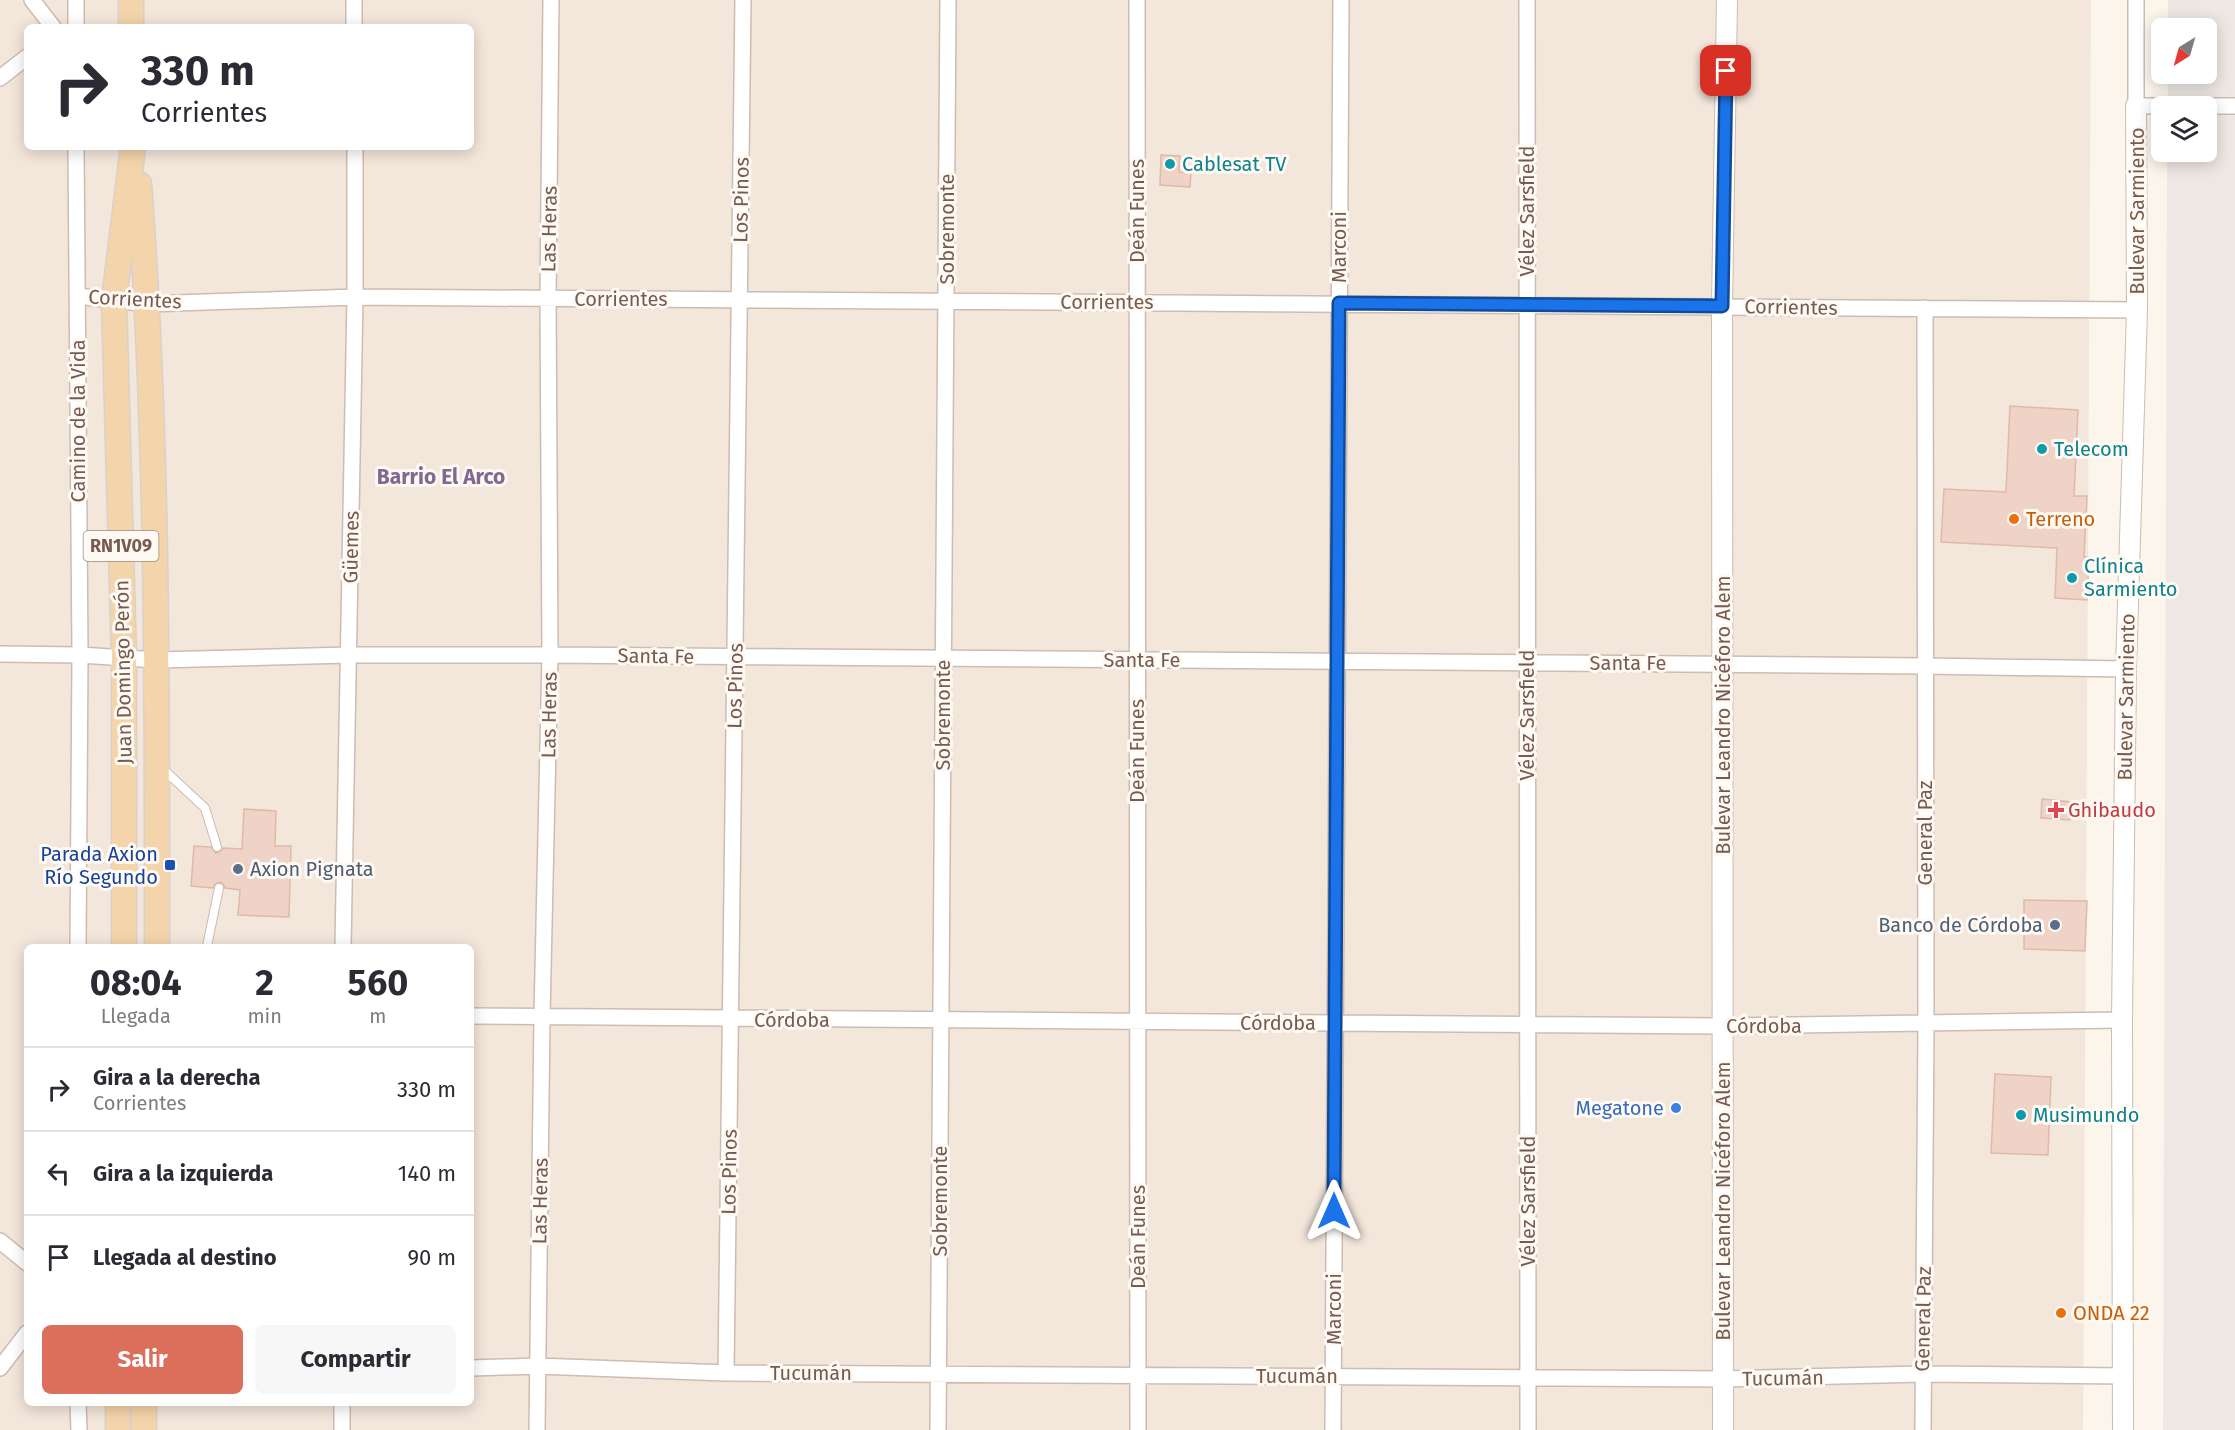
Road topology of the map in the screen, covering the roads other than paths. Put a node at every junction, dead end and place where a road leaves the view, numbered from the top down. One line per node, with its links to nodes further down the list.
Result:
1 (32, 0): 13 (street)
2 (76, 0): 14 (street)
3 (131, 0): 15 (main road)
4 (354, 0): 16 (street)
5 (551, 0): 27 (street, Las Heras)
6 (743, 0): 28 (street, Los Pinos)
7 (948, 0): 30 (street, Sobremonte)
8 (1137, 0): 31 (street, Deán Funes)
9 (1341, 0): 32 (street, Marconi)
10 (1527, 0): 34 (street, Vélez Sarsfield)
11 (1727, 0): 35 (street, Bulevar Leandro Nicéforo Alem)
12 (2136, 0): 19 (street, Bulevar Sarmiento)
13 (51, 24)
14 (76, 24)
15 (132, 24)
16 (354, 24)
17 (24, 59): 18 (street)
18 (0, 78)
19 (2136, 106): 20 (street); 37 (street, Bulevar Sarmiento)
20 (2235, 106)
21 (76, 150): 25 (street, Camino de la Vida)
22 (134, 150): 29 (main road, Juan Domingo Perón / RN1V09)
23 (134, 150): 33 (main road, Juan Domingo Perón / RN1V09)
24 (354, 150): 26 (street, Güemes)
25 (77, 296): 29 (street, Corrientes); 39 (street, Camino de la Vida)
26 (356, 297): 27 (street, Corrientes); 33 (street, Corrientes); 40 (street, Güemes)
27 (548, 298): 28 (street, Corrientes); 41 (street, Las Heras)
28 (740, 299): 30 (street, Corrientes); 42 (street, Los Pinos)
29 (114, 300): 33 (street, Corrientes); 43 (main road, Juan Domingo Perón / RN1V09)
30 (946, 301): 31 (street, Corrientes); 44 (street, Sobremonte)
31 (1137, 303): 32 (street, Corrientes); 46 (street, Deán Funes)
32 (1339, 303): 34 (street, Corrientes); 47 (street, Marconi)
33 (148, 304): 45 (main road, Juan Domingo Perón / RN1V09)
34 (1527, 305): 35 (street, Corrientes); 48 (street, Vélez Sarsfield)
35 (1722, 306): 36 (street, Corrientes); 49 (street, Bulevar Leandro Nicéforo Alem)
36 (1925, 308): 37 (street, Corrientes); 50 (street, General Paz)
37 (2137, 310): 51 (street, Bulevar Sarmiento)
38 (0, 654): 39 (street, Santa Fe)
39 (80, 655): 43 (street, Santa Fe); 55 (street, Camino de la Vida)
40 (348, 655): 41 (street, Santa Fe); 45 (street, Santa Fe); 59 (street, Güemes)
41 (550, 655): 42 (street, Santa Fe); 61 (street, Las Heras)
42 (735, 657): 44 (street, Santa Fe); 62 (street, Los Pinos)
43 (124, 658): 45 (street, Santa Fe); 56 (main road, Juan Domingo Perón / RN1V09)
44 (944, 659): 46 (street, Santa Fe); 64 (street, Sobremonte)
45 (157, 660): 52 (main road, Juan Domingo Perón / RN1V09)
46 (1137, 660): 47 (street, Santa Fe); 65 (street, Deán Funes)
47 (1337, 661): 48 (street, Santa Fe); 66 (street, Marconi)
48 (1527, 663): 49 (street, Santa Fe); 68 (street, Vélez Sarsfield)
49 (1723, 664): 50 (street, Santa Fe); 69 (street, Bulevar Leandro Nicéforo Alem)
50 (1925, 666): 51 (street, Santa Fe); 67 (street, General Paz)
51 (2126, 669): 63 (street, Bulevar Sarmiento)
52 (157, 764): 53 (lane); 57 (main road, Juan Domingo Perón / RN1V09)
53 (218, 847)
54 (219, 888): 58 (lane)
55 (78, 944)
56 (124, 944)
57 (157, 944)
58 (207, 944)
59 (343, 944)
60 (474, 1016): 61 (street, Córdoba)
61 (542, 1016): 62 (street, Córdoba); 73 (street, Las Heras)
62 (730, 1020): 64 (street, Córdoba); 76 (street, Los Pinos)
63 (2122, 1020): 67 (street, Córdoba); 81 (street, Bulevar Sarmiento)
64 (941, 1021): 65 (street, Córdoba); 77 (street, Sobremonte)
65 (1137, 1022): 66 (street, Córdoba); 79 (street, Deán Funes)
66 (1335, 1023): 68 (street, Córdoba); 80 (street, Marconi)
67 (1926, 1024): 69 (street, Córdoba); 78 (street, General Paz)
68 (1528, 1025): 69 (street, Córdoba); 82 (street, Vélez Sarsfield)
69 (1723, 1026): 83 (street, Bulevar Leandro Nicéforo Alem)
70 (0, 1241): 71 (street)
71 (24, 1261)
72 (24, 1337): 74 (street)
73 (538, 1366): 75 (street, Tucumán); 76 (street, Tucumán); 92 (street, Las Heras)
74 (0, 1368)
75 (474, 1368)
76 (726, 1372): 77 (street, Tucumán)
77 (939, 1374): 79 (street, Tucumán); 93 (street, Sobremonte)
78 (1922, 1374): 81 (street, Tucumán); 83 (street, Tucumán); 98 (street, General Paz)
79 (1138, 1375): 80 (street, Tucumán); 94 (street, Deán Funes)
80 (1334, 1376): 82 (street, Tucumán); 95 (street, Marconi)
81 (2123, 1376): 99 (street, Bulevar Sarmiento)
82 (1528, 1378): 83 (street, Tucumán); 96 (street, Vélez Sarsfield)
83 (1723, 1379): 97 (street, Bulevar Leandro Nicéforo Alem)
84 (78, 1406): 88 (street)
85 (118, 1406): 89 (main road)
86 (144, 1406): 90 (main road)
87 (342, 1406): 91 (street)
88 (79, 1430)
89 (118, 1430)
90 (144, 1430)
91 (342, 1430)
92 (537, 1430)
93 (938, 1430)
94 (1138, 1430)
95 (1333, 1430)
96 (1528, 1430)
97 (1723, 1430)
98 (1923, 1430)
99 (2123, 1430)

